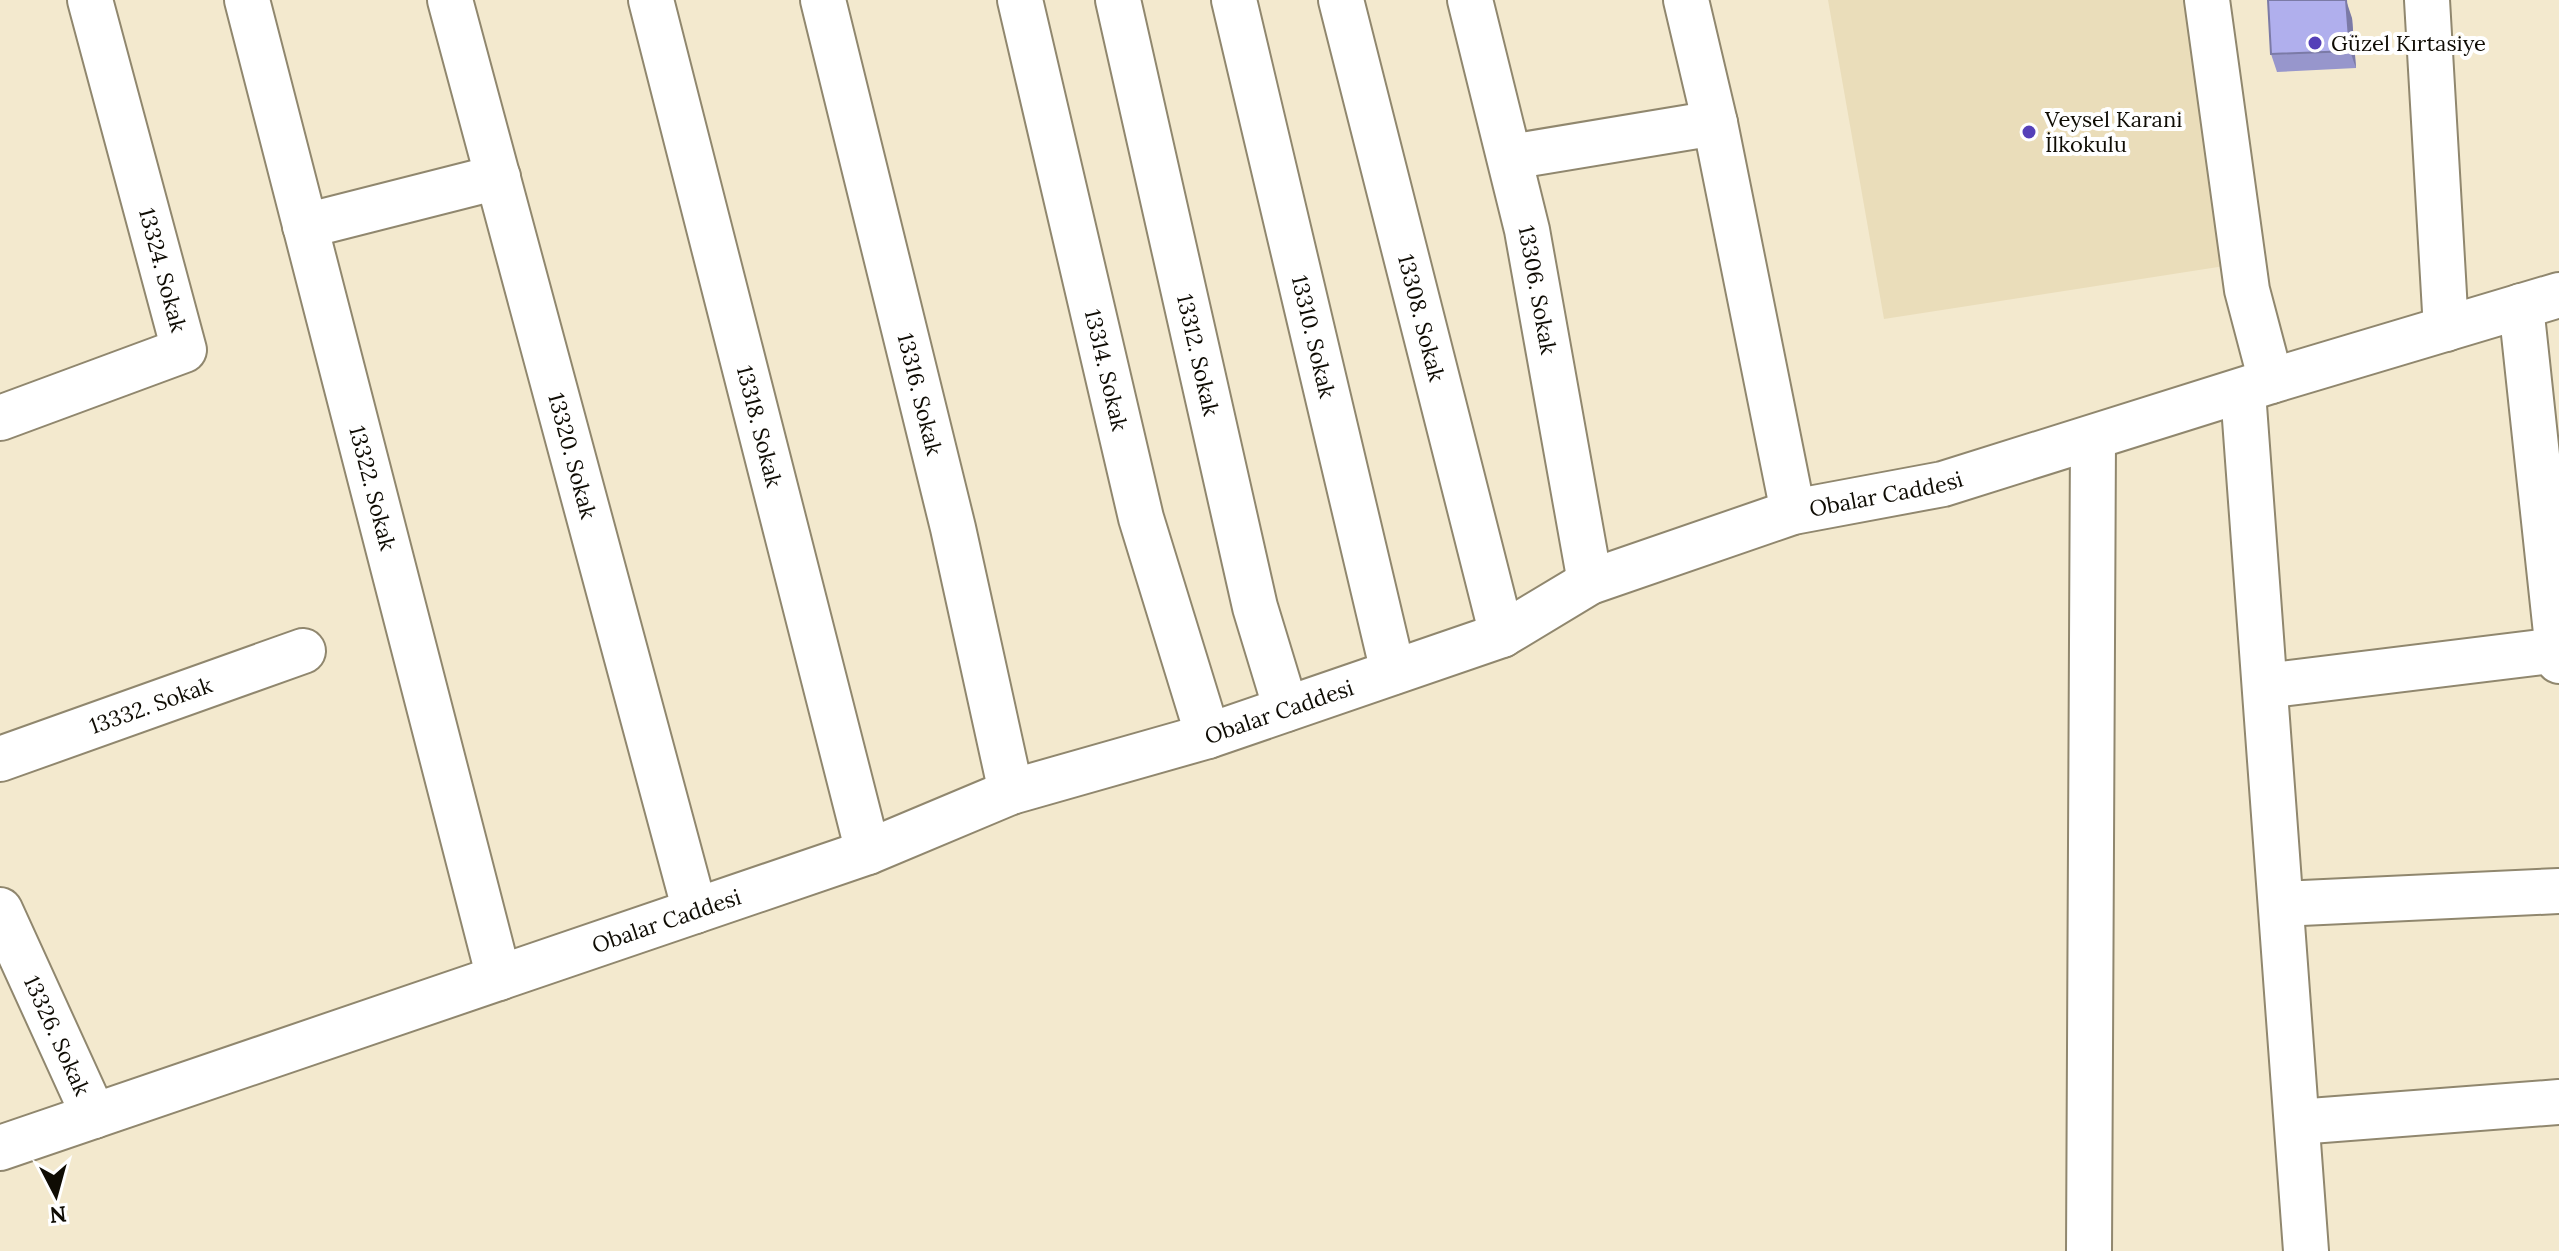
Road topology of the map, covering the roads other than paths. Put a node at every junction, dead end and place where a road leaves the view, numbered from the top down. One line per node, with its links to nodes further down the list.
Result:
1 (90, 0): 21 (street, 13324. Sokak)
2 (247, 0): 17 (street, 13322. Sokak)
3 (450, 0): 16 (street, 13320. Sokak)
4 (651, 0): 34 (street, 13318. Sokak)
5 (823, 0): 33 (street, 13316. Sokak)
6 (1020, 0): 31 (street, 13314. Sokak)
7 (1118, 0): 30 (street, 13312. Sokak)
8 (1234, 0): 28 (street, 13310. Sokak)
9 (1341, 0): 25 (street, 13308. Sokak)
10 (1470, 0): 15 (street, 13306. Sokak)
11 (1686, 0): 14 (street)
12 (2207, 0): 20 (street)
13 (2427, 0): 19 (street)
14 (1715, 123): 15 (street); 23 (street)
15 (1510, 157): 24 (street, 13306. Sokak)
16 (498, 177): 17 (street); 38 (street, 13320. Sokak)
17 (305, 226): 39 (street, 13322. Sokak)
18 (2540, 301): 19 (street, Obalar Caddesi); 27 (street)
19 (2446, 329): 20 (street, Obalar Caddesi)
20 (2257, 386): 22 (street, Obalar Caddesi); 29 (street)
21 (0, 418)
22 (2093, 439): 23 (street, Obalar Caddesi); 44 (street)
23 (1793, 512): 24 (street, Obalar Caddesi)
24 (1590, 582): 25 (street, Obalar Caddesi)
25 (1502, 635): 28 (street, Obalar Caddesi)
26 (303, 651): 32 (street, 13332. Sokak)
27 (2558, 656): 29 (street)
28 (1393, 672): 30 (street, Obalar Caddesi)
29 (2265, 686): 36 (street)
30 (1286, 709): 31 (street, Obalar Caddesi)
31 (1208, 736): 33 (street, Obalar Caddesi)
32 (0, 759)
33 (1011, 792): 34 (street, Obalar Caddesi)
34 (868, 852): 38 (street, Obalar Caddesi)
35 (2559, 891): 36 (street)
36 (2281, 904): 42 (street)
37 (0, 910): 41 (street, 13326. Sokak)
38 (695, 911): 39 (street, Obalar Caddesi)
39 (499, 978): 41 (street, Obalar Caddesi)
40 (2559, 1102): 42 (street)
41 (94, 1116): 43 (street, Obalar Caddesi)
42 (2297, 1122): 45 (street)
43 (0, 1148)
44 (2089, 1251)
45 (2306, 1251)

